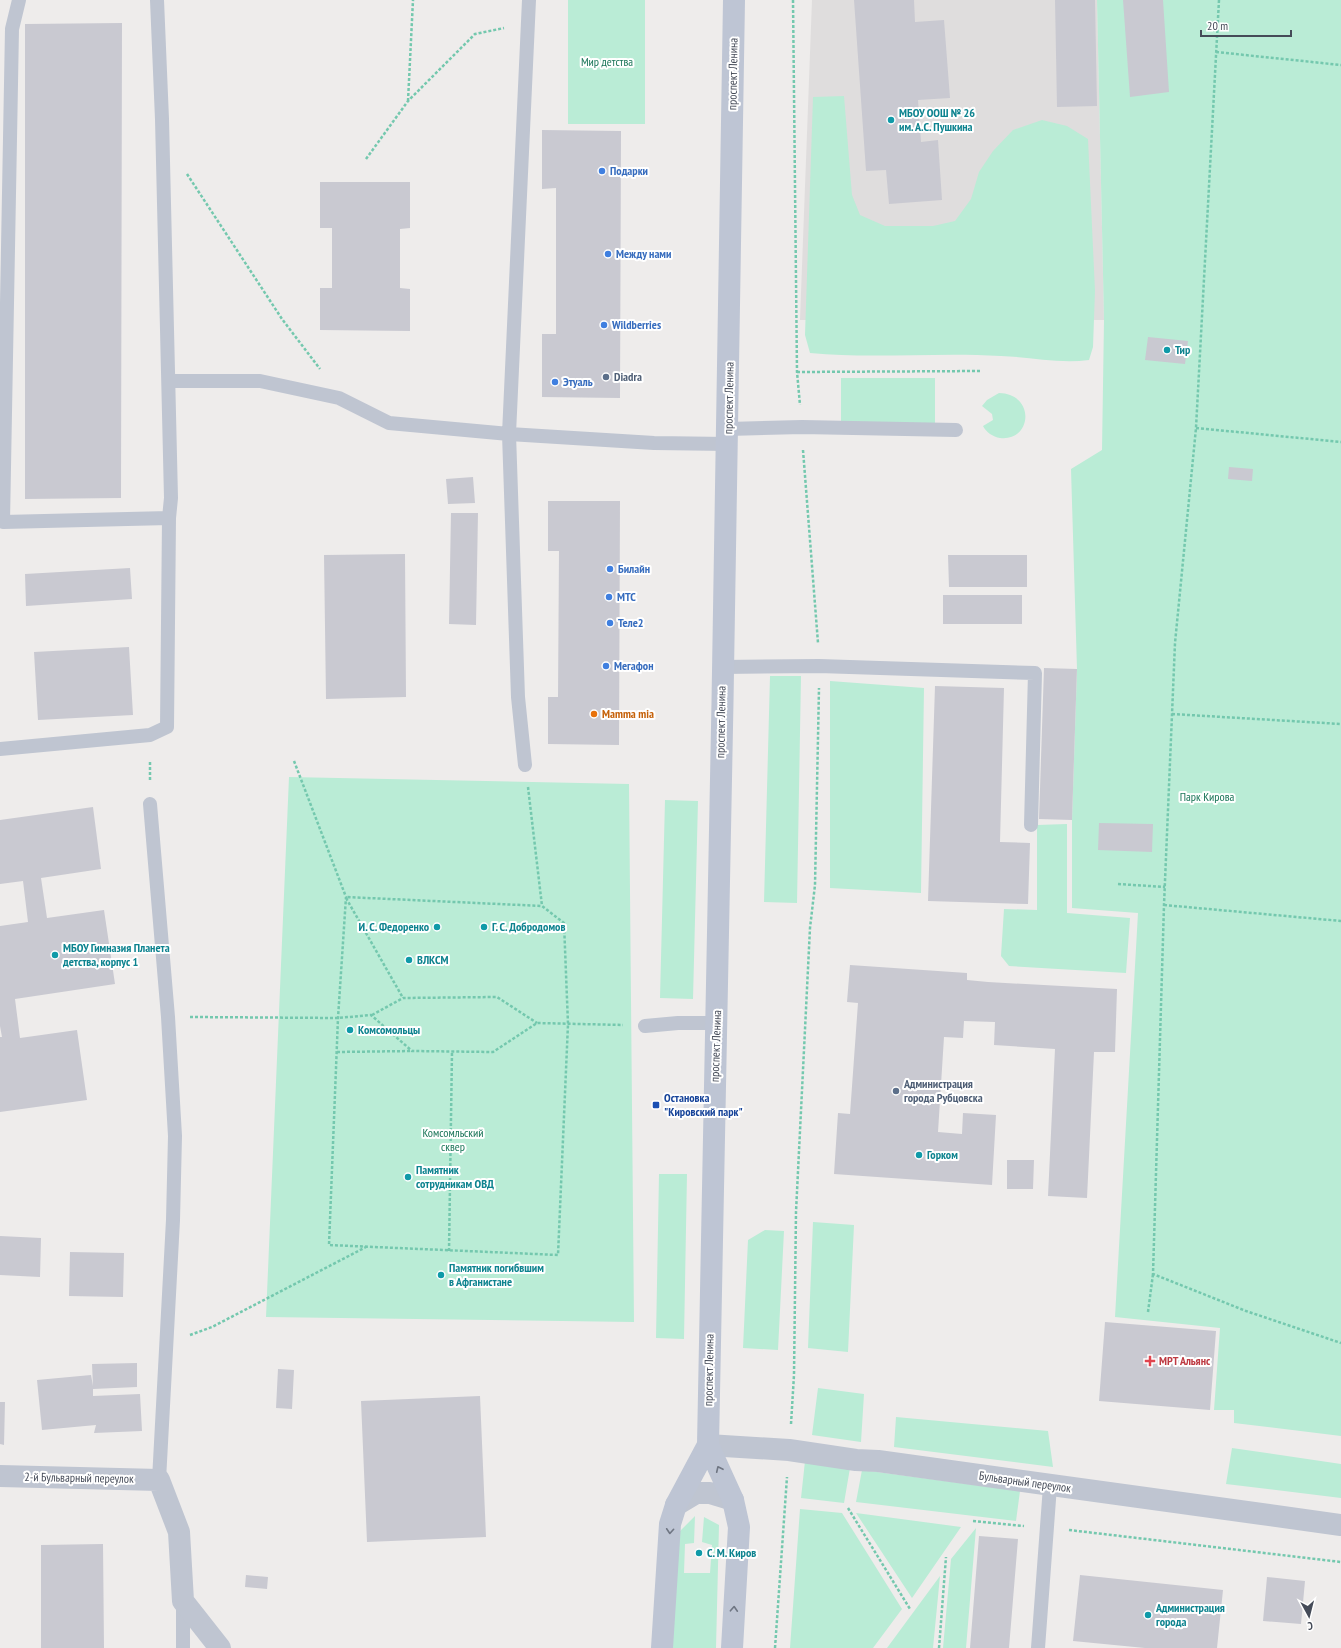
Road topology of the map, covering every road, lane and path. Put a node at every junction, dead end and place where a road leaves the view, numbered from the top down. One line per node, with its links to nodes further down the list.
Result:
1 (19, 0): 25 (lane)
2 (158, 0): 12 (lane)
3 (413, 0): 11 (path)
4 (529, 0): 8 (lane)
5 (734, 0): 22 (main road, проспект Ленина)
6 (793, 0): 14 (path)
7 (1219, 0): 9 (path)
8 (528, 24): 11 (path); 21 (lane)
9 (1216, 52): 10 (path); 19 (path)
10 (1341, 65)
11 (408, 101): 13 (path)
12 (162, 137): 16 (lane); 17 (path)
13 (366, 159)
14 (797, 372): 15 (path); 18 (path)
15 (982, 372)
16 (169, 381): 17 (lane); 24 (lane)
17 (338, 398): 21 (lane)
18 (802, 428): 20 (lane); 22 (lane); 26 (path)
19 (1196, 428): 23 (path); 28 (path)
20 (956, 430)
21 (509, 434): 22 (lane); 32 (lane)
22 (728, 436): 27 (main road, проспект Ленина)
23 (1341, 442)
24 (169, 518): 25 (lane); 30 (lane)
25 (2, 527)
26 (819, 666): 27 (lane); 34 (lane); 59 (path)
27 (722, 667): 45 (main road, проспект Ленина)
28 (1172, 714): 29 (path); 36 (path)
29 (1341, 724)
30 (0, 749)
31 (294, 761): 37 (path)
32 (525, 765): 39 (path)
33 (150, 804): 43 (lane)
34 (1031, 825)
35 (1118, 884): 36 (path)
36 (1165, 887): 38 (path)
37 (346, 897): 39 (path); 41 (path); 44 (path)
38 (1164, 905): 40 (path); 54 (path)
39 (542, 906): 47 (path)
40 (1341, 921)
41 (403, 998): 42 (path); 46 (path)
42 (371, 1016): 44 (path); 49 (path)
43 (168, 1017): 44 (path); 57 (lane)
44 (338, 1018): 50 (path)
45 (717, 1023): 48 (lane); 58 (main road, проспект Ленина)
46 (537, 1024): 47 (path); 51 (path)
47 (568, 1024): 48 (path); 53 (path)
48 (645, 1026)
49 (412, 1051): 50 (path); 51 (path)
50 (336, 1052): 52 (path)
51 (452, 1052): 53 (path)
52 (366, 1247): 53 (path); 57 (path)
53 (448, 1251)
54 (1153, 1274): 55 (path); 56 (path)
55 (1148, 1312)
56 (1341, 1343)
57 (167, 1345): 61 (lane)
58 (708, 1445): 59 (street, Бульварный переулок); 63 (main road, проспект Ленина, one-way to 58); 64 (main road, проспект Ленина)
59 (789, 1450): 62 (street, Бульварный переулок); 77 (path)
60 (0, 1476): 61 (street, 2-й Бульварный переулок)
61 (159, 1480): 71 (street)
62 (1050, 1486): 67 (street, Бульварный переулок); 68 (lane)
63 (733, 1500): 64 (street); 76 (main road, проспект Ленина, one-way to 63)
64 (676, 1505): 75 (main road, проспект Ленина, one-way to 75)
65 (848, 1508): 72 (path)
66 (973, 1521): 68 (path)
67 (1341, 1525)
68 (1047, 1528): 70 (path); 79 (lane)
69 (946, 1557): 78 (path)
70 (1341, 1562)
71 (183, 1601): 73 (lane); 74 (street)
72 (910, 1609)
73 (184, 1648)
74 (220, 1648)
75 (662, 1648)
76 (732, 1648)
77 (776, 1648)
78 (939, 1648)
79 (1038, 1648)

